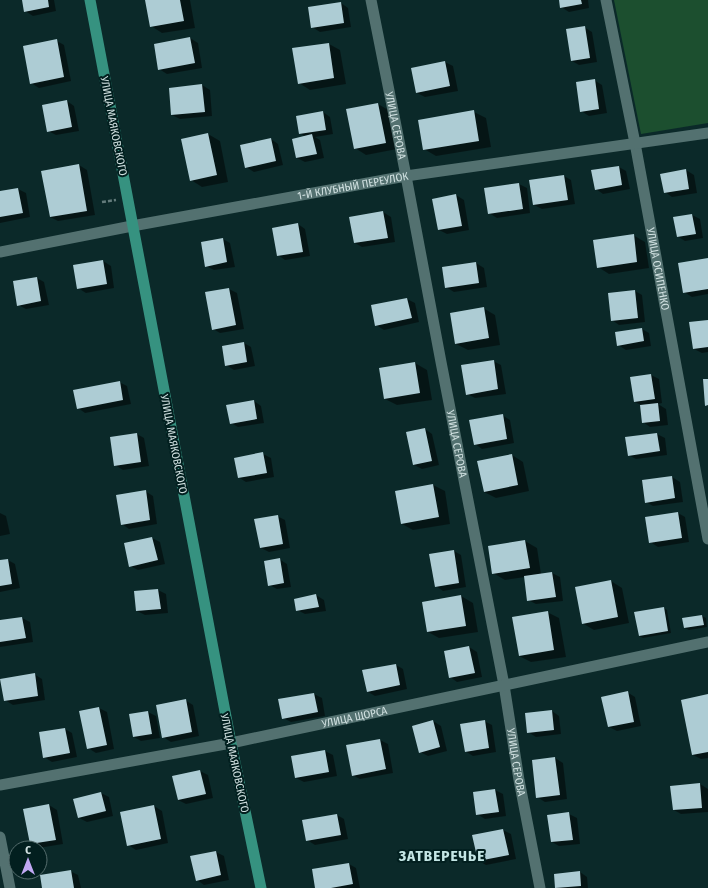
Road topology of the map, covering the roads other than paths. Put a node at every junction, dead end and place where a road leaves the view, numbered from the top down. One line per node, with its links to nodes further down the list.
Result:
1 (90, 0): 7 (main road, УЛИЦА МАЯКОВСКОГО)
2 (371, 0): 6 (street, УЛИЦА СЕРОВА)
3 (606, 0): 5 (street, УЛИЦА ОСИПЕНКО)
4 (708, 133): 5 (street, 1-Й КЛУБНЫЙ ПЕРЕУЛОК)
5 (635, 144): 6 (street, 1-Й КЛУБНЫЙ ПЕРЕУЛОК); 9 (street, УЛИЦА ОСИПЕНКО)
6 (406, 176): 7 (street, 1-Й КЛУБНЫЙ ПЕРЕУЛОК); 11 (street, УЛИЦА СЕРОВА)
7 (132, 226): 8 (street, 1-Й КЛУБНЫЙ ПЕРЕУЛОК); 12 (main road, УЛИЦА МАЯКОВСКОГО)
8 (0, 252)
9 (708, 539)
10 (708, 642): 11 (street, УЛИЦА ЩОРСА)
11 (504, 685): 12 (street, УЛИЦА ЩОРСА); 17 (street, УЛИЦА СЕРОВА)
12 (231, 742): 13 (street, УЛИЦА ЩОРСА); 16 (main road, УЛИЦА МАЯКОВСКОГО)
13 (0, 785)
14 (0, 837): 15 (street)
15 (10, 888)
16 (261, 888)
17 (540, 888)

